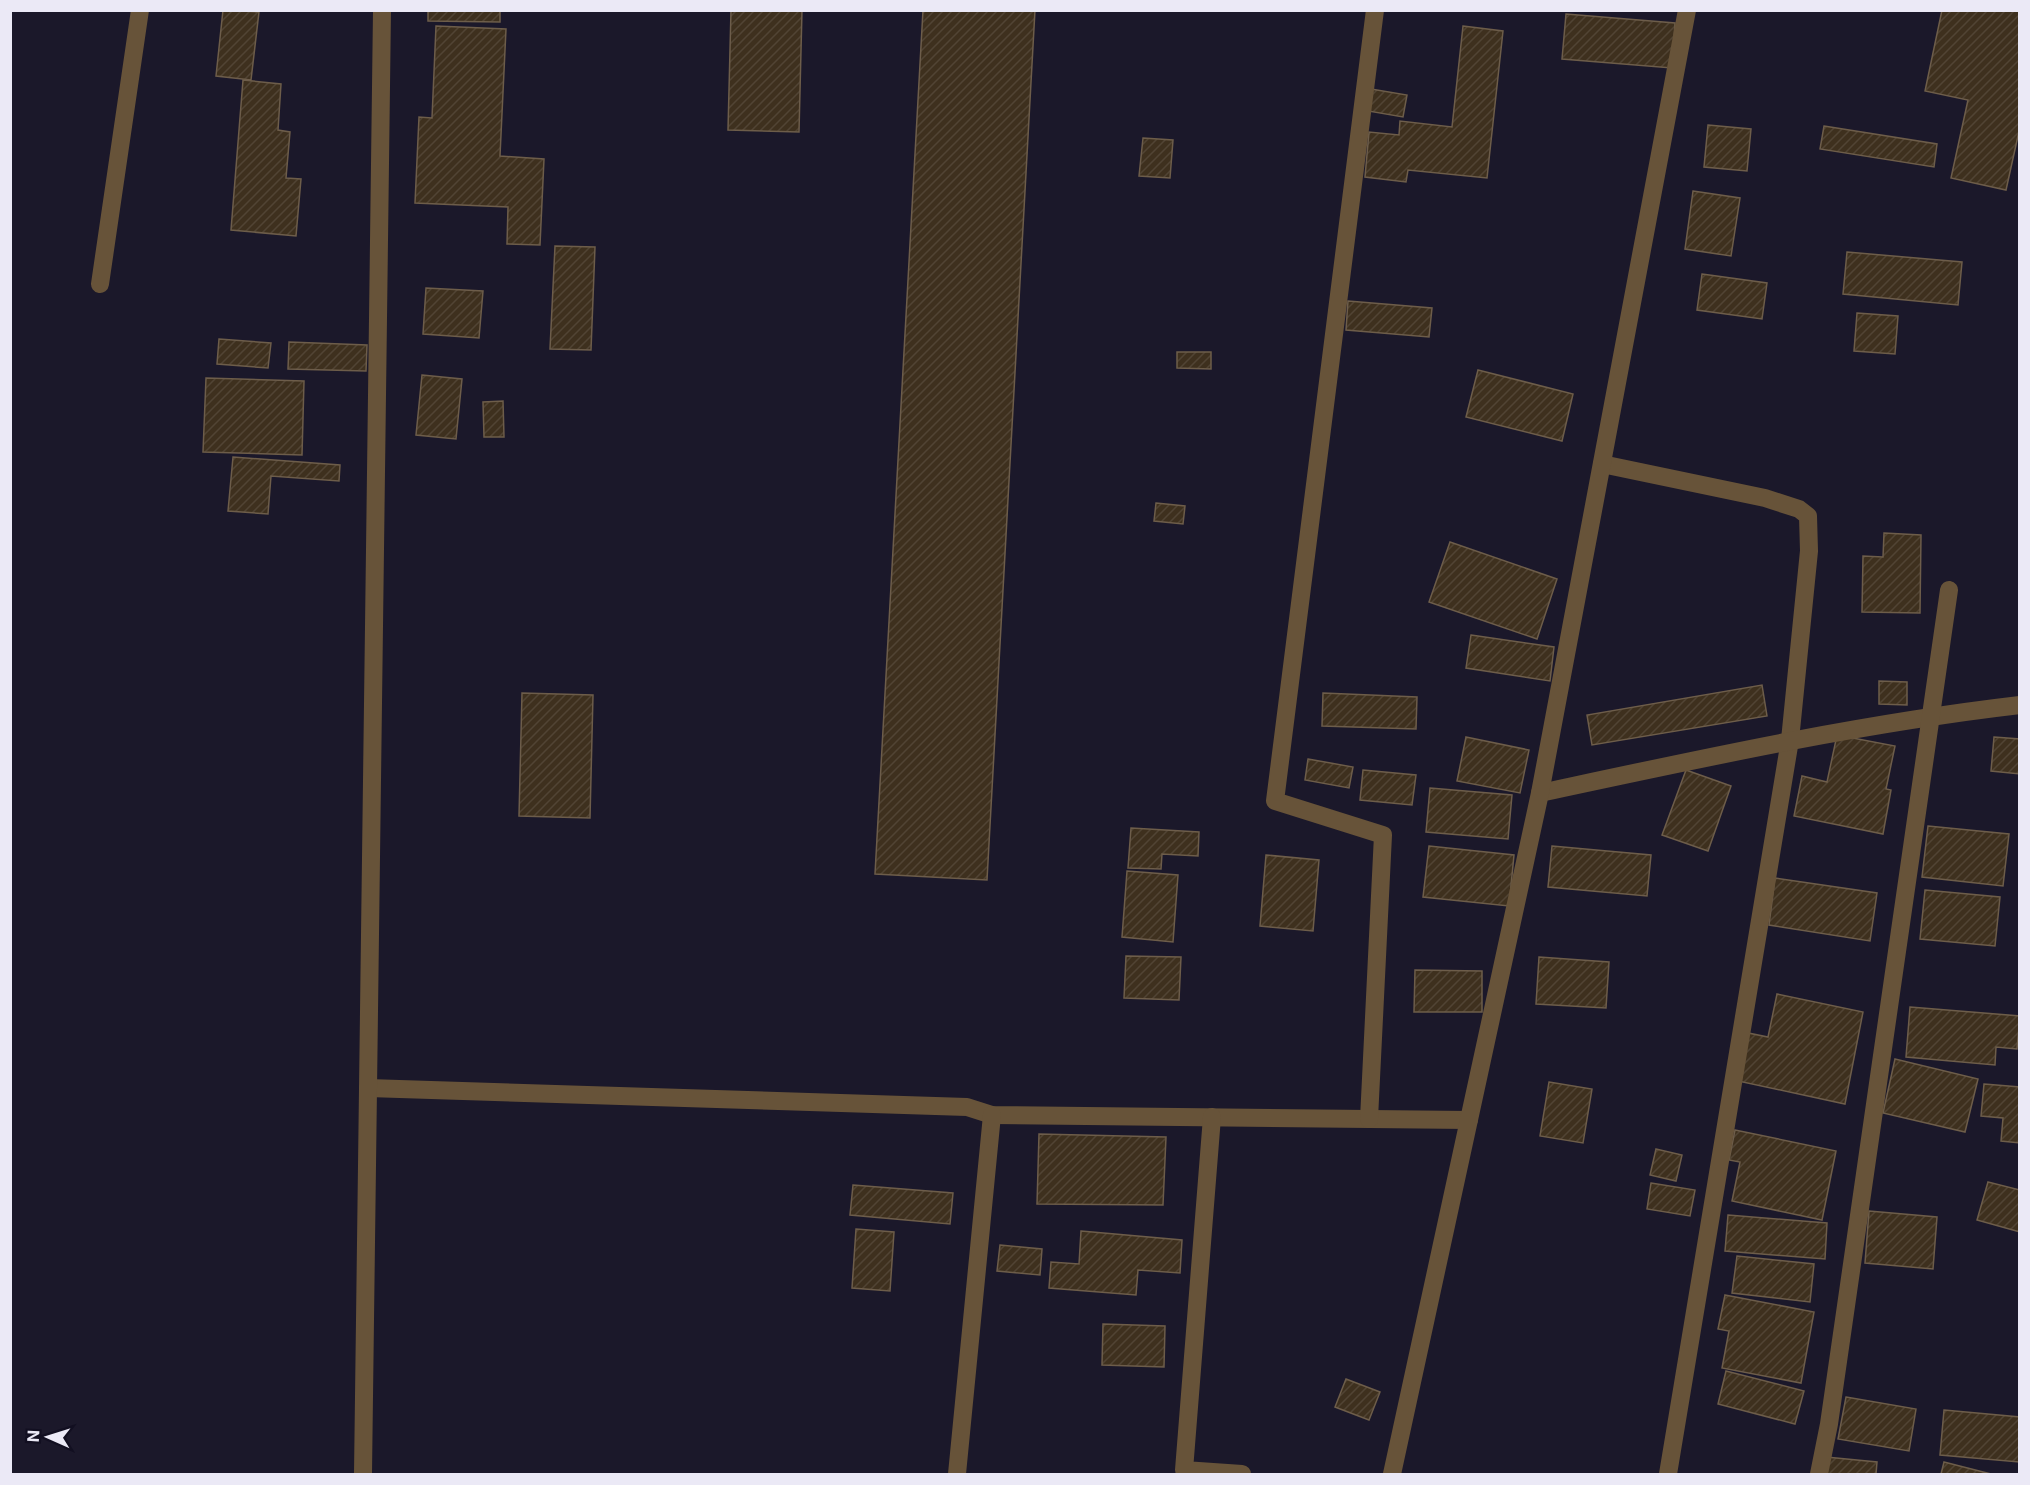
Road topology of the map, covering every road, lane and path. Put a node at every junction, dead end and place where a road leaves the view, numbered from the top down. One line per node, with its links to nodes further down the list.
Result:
1 (140, 10): 5 (street)
2 (382, 10): 12 (street)
3 (1375, 10): 15 (street)
4 (1687, 10): 6 (street)
5 (100, 284)
6 (1602, 464): 10 (street); 11 (street)
7 (1949, 590): 9 (street)
8 (2019, 705): 9 (street)
9 (1929, 715): 10 (street); 23 (street)
10 (1790, 740): 11 (street); 22 (street)
11 (1540, 793): 16 (street)
12 (368, 1088): 13 (street); 18 (street)
13 (992, 1115): 14 (street); 19 (street)
14 (1212, 1118): 15 (street); 17 (street)
15 (1369, 1119): 16 (street)
16 (1468, 1120): 21 (street)
17 (1184, 1472): 20 (street)
18 (363, 1474)
19 (957, 1474)
20 (1242, 1474)
21 (1392, 1474)
22 (1668, 1474)
23 (1819, 1474)

